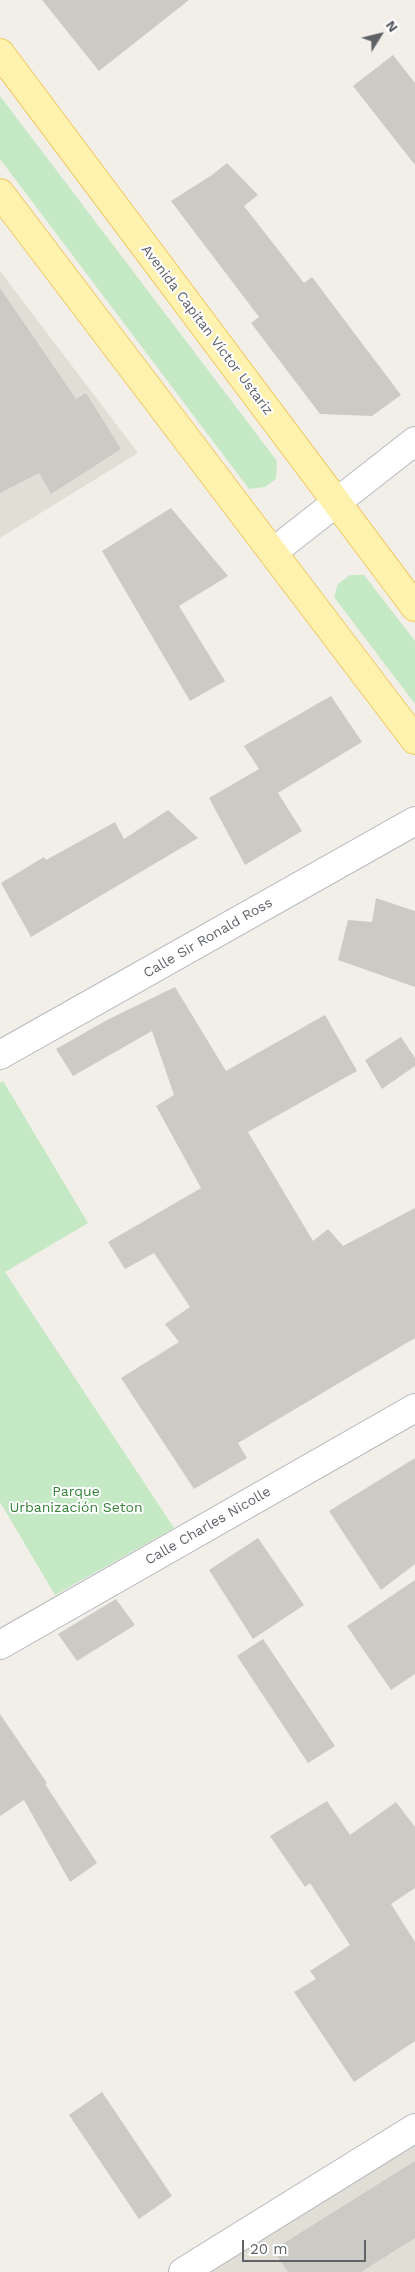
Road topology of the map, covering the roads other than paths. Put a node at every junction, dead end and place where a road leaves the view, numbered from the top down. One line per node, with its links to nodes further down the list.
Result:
1 (0, 53): 4 (main road, Avenida Capitan Víctor Ustariz)
2 (0, 193): 5 (main road)
3 (415, 440): 4 (street)
4 (336, 503): 5 (street); 6 (main road, Avenida Capitan Víctor Ustariz)
5 (273, 552): 7 (main road)
6 (415, 607)
7 (415, 740)
8 (415, 821): 9 (street, Calle Sir Ronald Ross)
9 (0, 1055)
10 (415, 1408): 11 (street, Calle Charles Nicolle)
11 (0, 1644)
12 (415, 2128): 13 (street)
13 (183, 2272)

